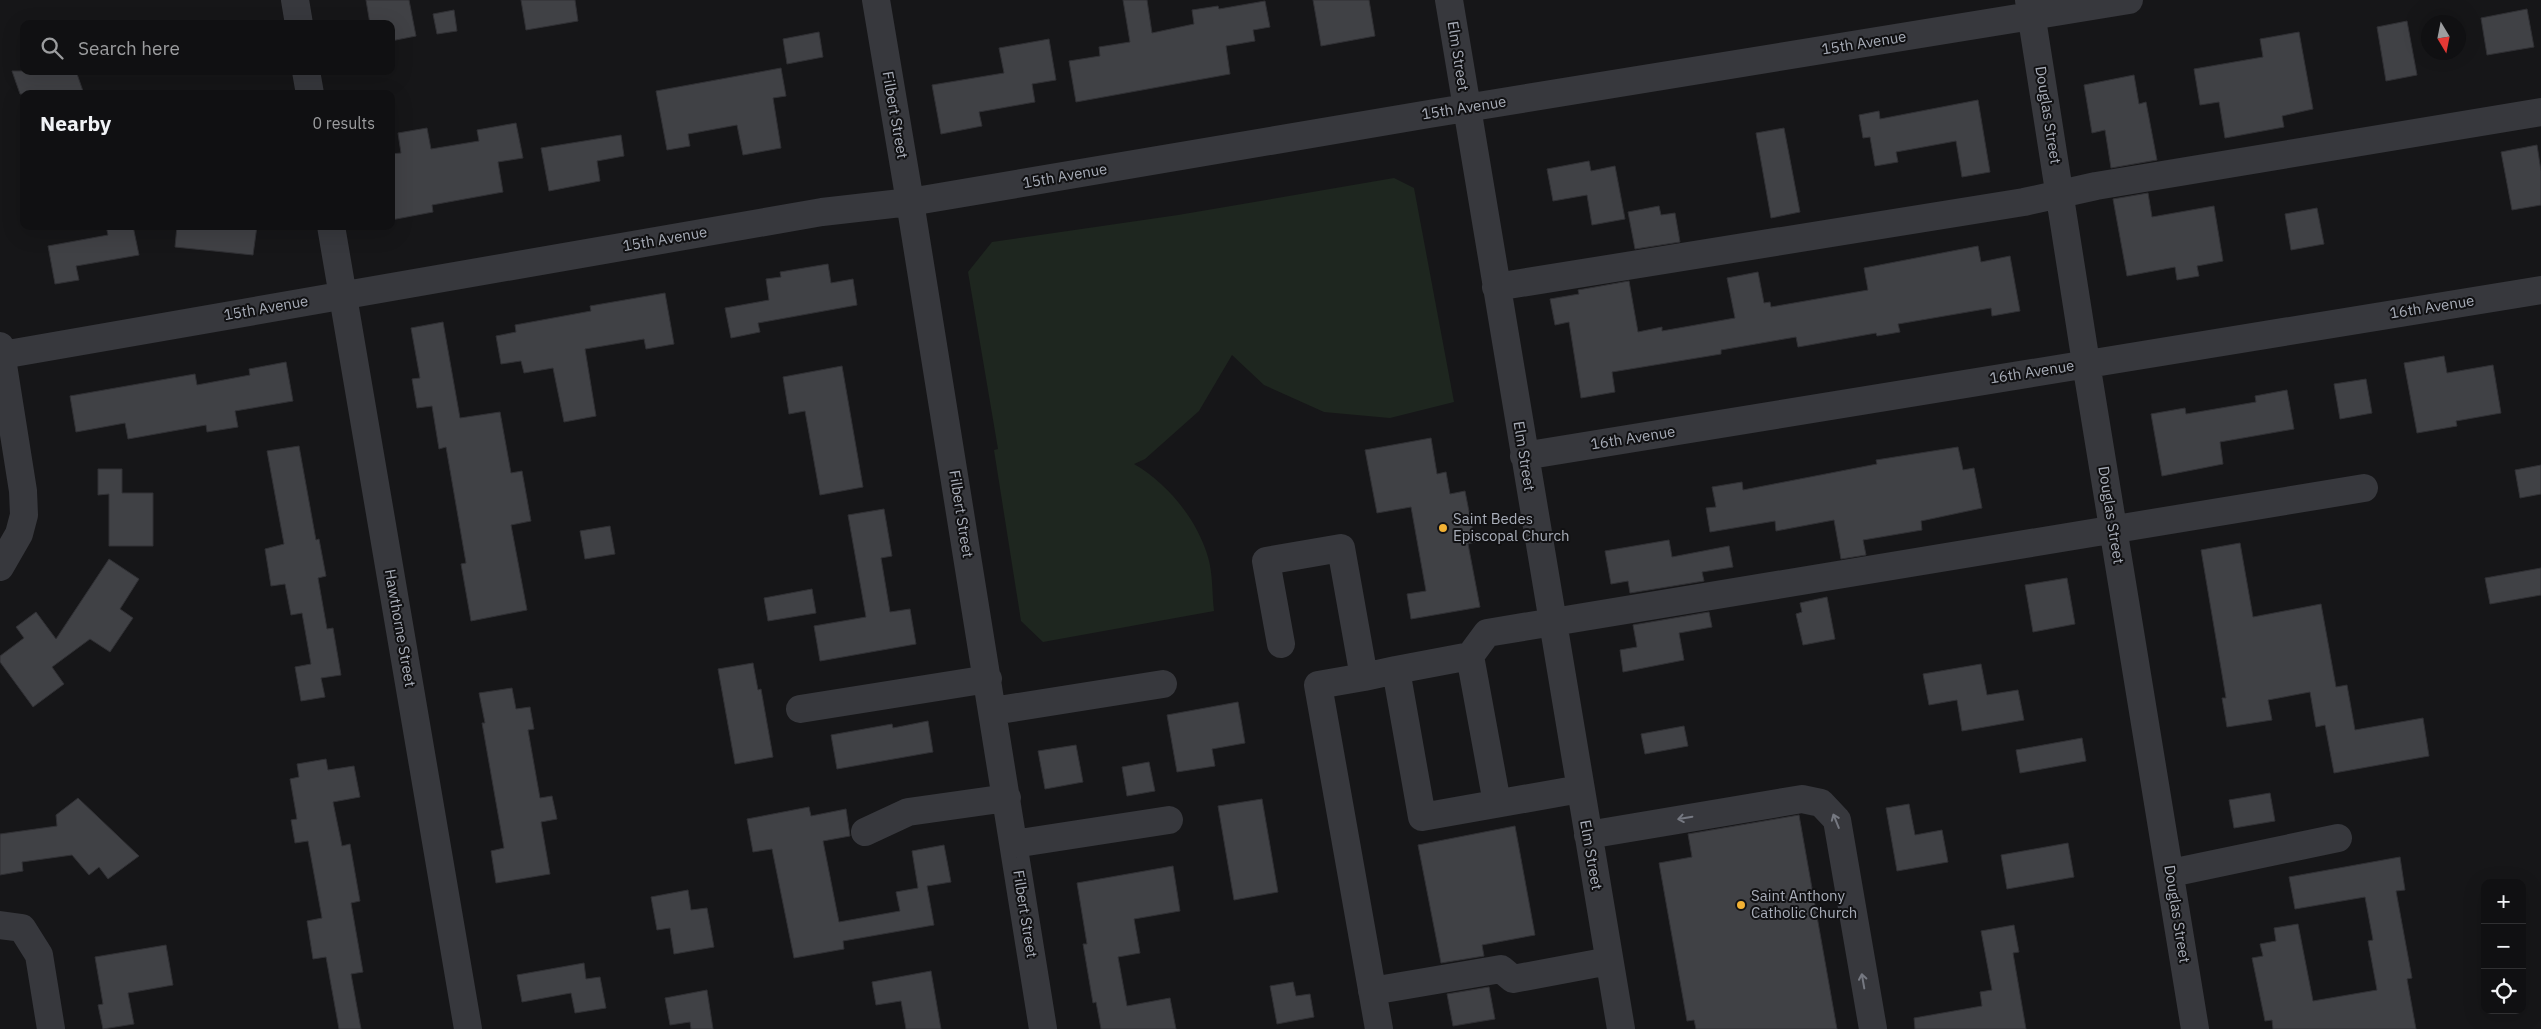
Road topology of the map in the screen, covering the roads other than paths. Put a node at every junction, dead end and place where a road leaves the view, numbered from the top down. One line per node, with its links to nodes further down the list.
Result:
1 (295, 0): 6 (street)
2 (876, 0): 12 (street, Filbert Street)
3 (1449, 0): 9 (street, Elm Street)
4 (2129, 0): 5 (street, 15th Avenue)
5 (2031, 8): 9 (street, 15th Avenue); 11 (street, Douglas Street)
6 (298, 20)
7 (307, 75): 8 (street)
8 (309, 90)
9 (1467, 108): 12 (street, 15th Avenue); 14 (street, Elm Street)
10 (2541, 112): 11 (street)
11 (2060, 194): 14 (street); 18 (street, Douglas Street)
12 (910, 202): 16 (street, 15th Avenue); 28 (street, Filbert Street)
13 (332, 230): 16 (street, Hawthorne Street)
14 (1496, 288): 19 (street, Elm Street)
15 (2541, 290): 18 (street, 16th Avenue)
16 (342, 294): 17 (street, 15th Avenue); 45 (street, Hawthorne Street)
17 (1, 351): 22 (street)
18 (2086, 363): 19 (street, 16th Avenue); 21 (street, Douglas Street)
19 (1524, 456): 23 (street, Elm Street)
20 (2364, 488): 21 (street)
21 (2114, 530): 23 (street); 40 (street, Douglas Street)
22 (0, 566)
23 (1552, 623): 25 (street); 32 (street, Elm Street)
24 (1281, 644): 27 (street)
25 (1470, 656): 26 (street); 34 (street)
26 (1396, 670): 27 (street); 34 (street)
27 (1364, 677): 43 (street)
28 (988, 679): 30 (street); 31 (street, Filbert Street)
29 (1162, 684): 31 (street)
30 (800, 709)
31 (993, 711): 33 (street, Filbert Street)
32 (1580, 789): 34 (street); 37 (street, Elm Street)
33 (1007, 798): 36 (street); 39 (street, Filbert Street)
34 (1497, 803)
35 (1169, 820): 39 (street)
36 (865, 832)
37 (1588, 835): 42 (street, Elm Street); 49 (street, one-way to 37)
38 (2338, 838): 40 (street)
39 (1014, 844): 46 (street, Filbert Street)
40 (2171, 873): 50 (street, Douglas Street)
41 (11, 926): 44 (street)
42 (1609, 961): 43 (street); 48 (street, Elm Street)
43 (1372, 991): 47 (street)
44 (51, 1029)
45 (468, 1029)
46 (1043, 1029)
47 (1379, 1029)
48 (1621, 1029)
49 (1873, 1029)
50 (2195, 1029)

